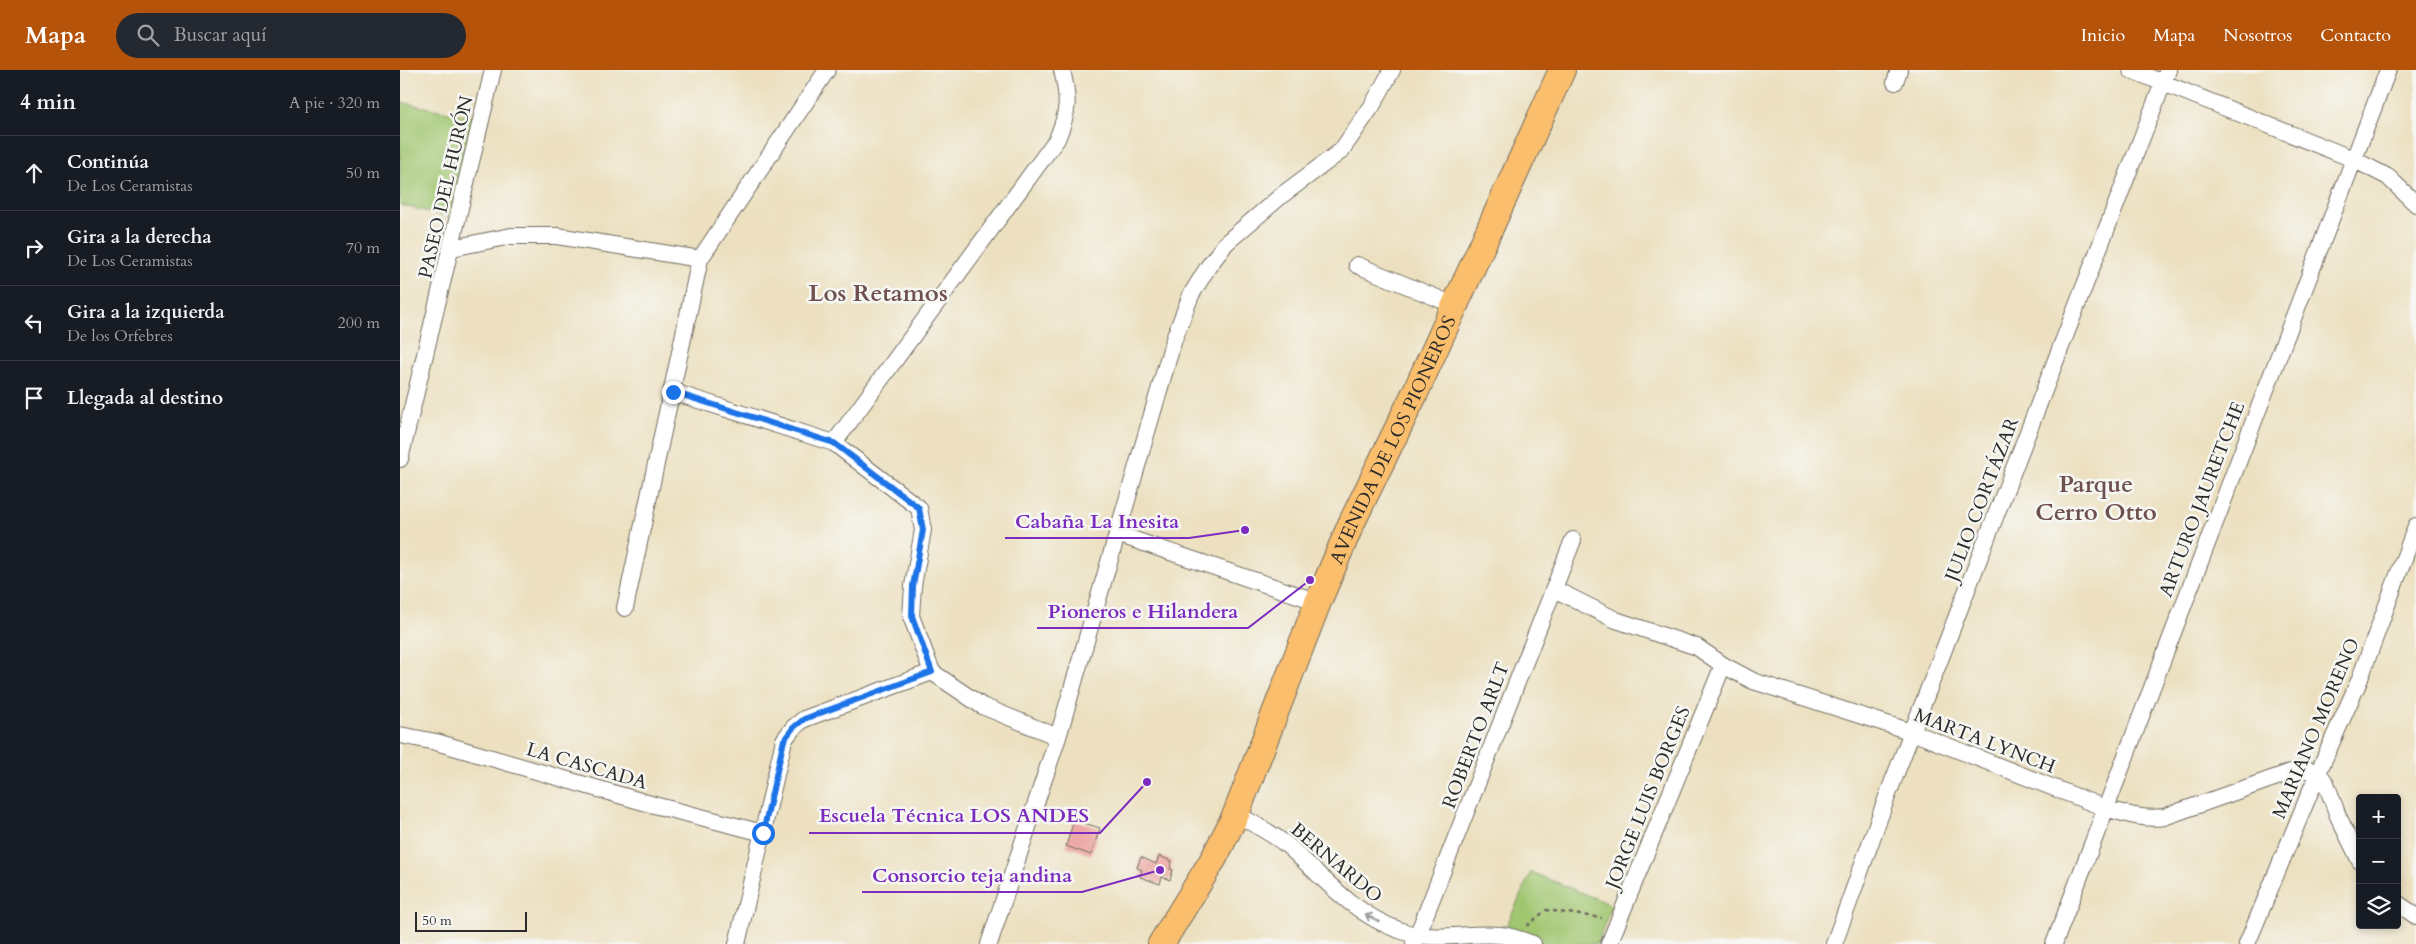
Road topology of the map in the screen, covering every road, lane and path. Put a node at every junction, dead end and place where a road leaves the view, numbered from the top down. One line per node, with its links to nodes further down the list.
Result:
1 (493, 70): 11 (street, PASEO DEL HURÓN)
2 (827, 70): 12 (street)
3 (1062, 70): 16 (street)
4 (1392, 70): 19 (street)
5 (1562, 70): 14 (main road, AVENIDA DE LOS PIONEROS)
6 (2132, 70): 8 (street)
7 (2388, 70): 9 (street, ARTURO JAURETCHE)
8 (2166, 76): 9 (street); 26 (street, JULIO CORTÁZAR)
9 (2353, 159): 10 (street); 30 (street, ARTURO JAURETCHE)
10 (2416, 204)
11 (452, 248): 12 (street); 17 (street, PASEO DEL HURÓN)
12 (700, 259): 15 (street)
13 (1357, 265): 14 (street)
14 (1454, 305): 22 (main road, AVENIDA DE LOS PIONEROS)
15 (673, 392): 16 (street); 23 (street)
16 (834, 443): 25 (street)
17 (401, 450)
18 (2416, 526): 29 (street, MARIANO MORENO)
19 (1118, 534): 22 (street); 28 (street)
20 (1573, 540): 21 (street, ROBERTO ARLT)
21 (1554, 589): 24 (street, MARTA LYNCH); 38 (street, ROBERTO ARLT)
22 (1318, 602): 31 (main road, AVENIDA DE LOS PIONEROS)
23 (625, 608)
24 (1723, 665): 26 (street, MARTA LYNCH); 36 (street, JORGE LUIS BORGES)
25 (932, 672): 28 (street); 32 (street)
26 (1912, 732): 30 (street, MARTA LYNCH); 44 (street, JULIO CORTÁZAR)
27 (400, 735): 32 (street, LA CASCADA)
28 (1058, 737): 40 (street)
29 (2318, 773): 30 (street, MARTA LYNCH); 33 (street); 46 (street, MARIANO MORENO)
30 (2106, 808): 45 (street, ARTURO JAURETCHE)
31 (1236, 814): 38 (street, BERNARDO, one-way to 31); 41 (main road, AVENIDA DE LOS PIONEROS)
32 (763, 833): 39 (street)
33 (2356, 853)
34 (2401, 907): 35 (street)
35 (2416, 916)
36 (1618, 920): 37 (path); 43 (street, JORGE LUIS BORGES)
37 (1514, 937): 38 (street, BERNARDO); 42 (street, BERNARDO)
38 (1416, 940)
39 (737, 944)
40 (989, 944)
41 (1161, 944)
42 (1533, 944)
43 (1609, 944)
44 (1834, 944)
45 (2054, 944)
46 (2248, 944)

